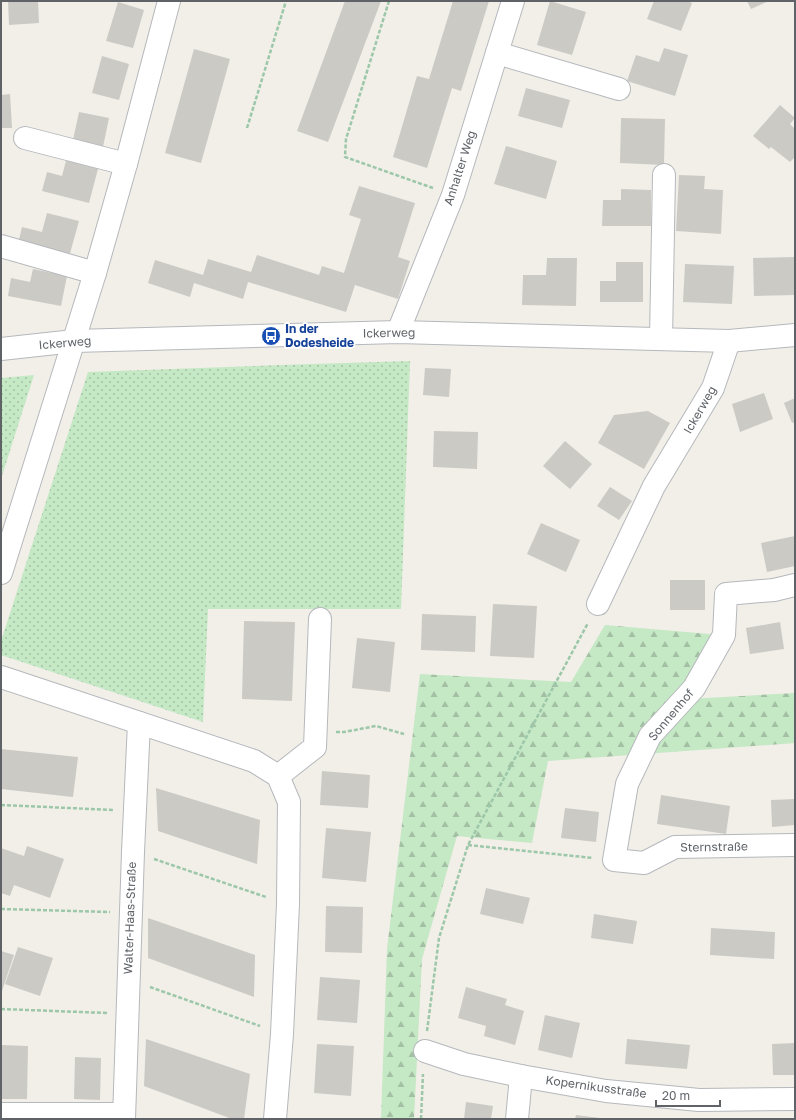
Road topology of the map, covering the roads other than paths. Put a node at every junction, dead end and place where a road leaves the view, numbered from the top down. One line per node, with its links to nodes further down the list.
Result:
1 (169, 1): 6 (street)
2 (513, 1): 3 (street, Anhalter Weg)
3 (497, 53): 4 (street); 10 (street, Anhalter Weg)
4 (619, 89)
5 (25, 138): 6 (street)
6 (126, 164): 9 (street)
7 (664, 175): 12 (street)
8 (1, 246): 9 (street)
9 (95, 273): 13 (street)
10 (398, 332): 12 (street, Ickerweg); 13 (street, Ickerweg)
11 (795, 335): 14 (street, Ickerweg)
12 (661, 339): 14 (street, Ickerweg)
13 (74, 340): 15 (street, Ickerweg); 16 (street)
14 (729, 341): 18 (street, Ickerweg)
15 (1, 349)
16 (1, 573)
17 (795, 585): 24 (street, Sonnenhof)
18 (598, 604)
19 (320, 619): 22 (street)
20 (1, 677): 21 (street)
21 (139, 722): 22 (street); 29 (street, Walter-Haas-Straße)
22 (278, 776): 30 (street)
23 (795, 845): 24 (street, Sternstraße)
24 (614, 860)
25 (425, 1051): 26 (street, Kopernikusstraße)
26 (521, 1076): 27 (street, Kopernikusstraße); 31 (street)
27 (795, 1099)
28 (1, 1114): 29 (street, Walter-Haas-Straße)
29 (124, 1117)
30 (275, 1119)
31 (517, 1119)

